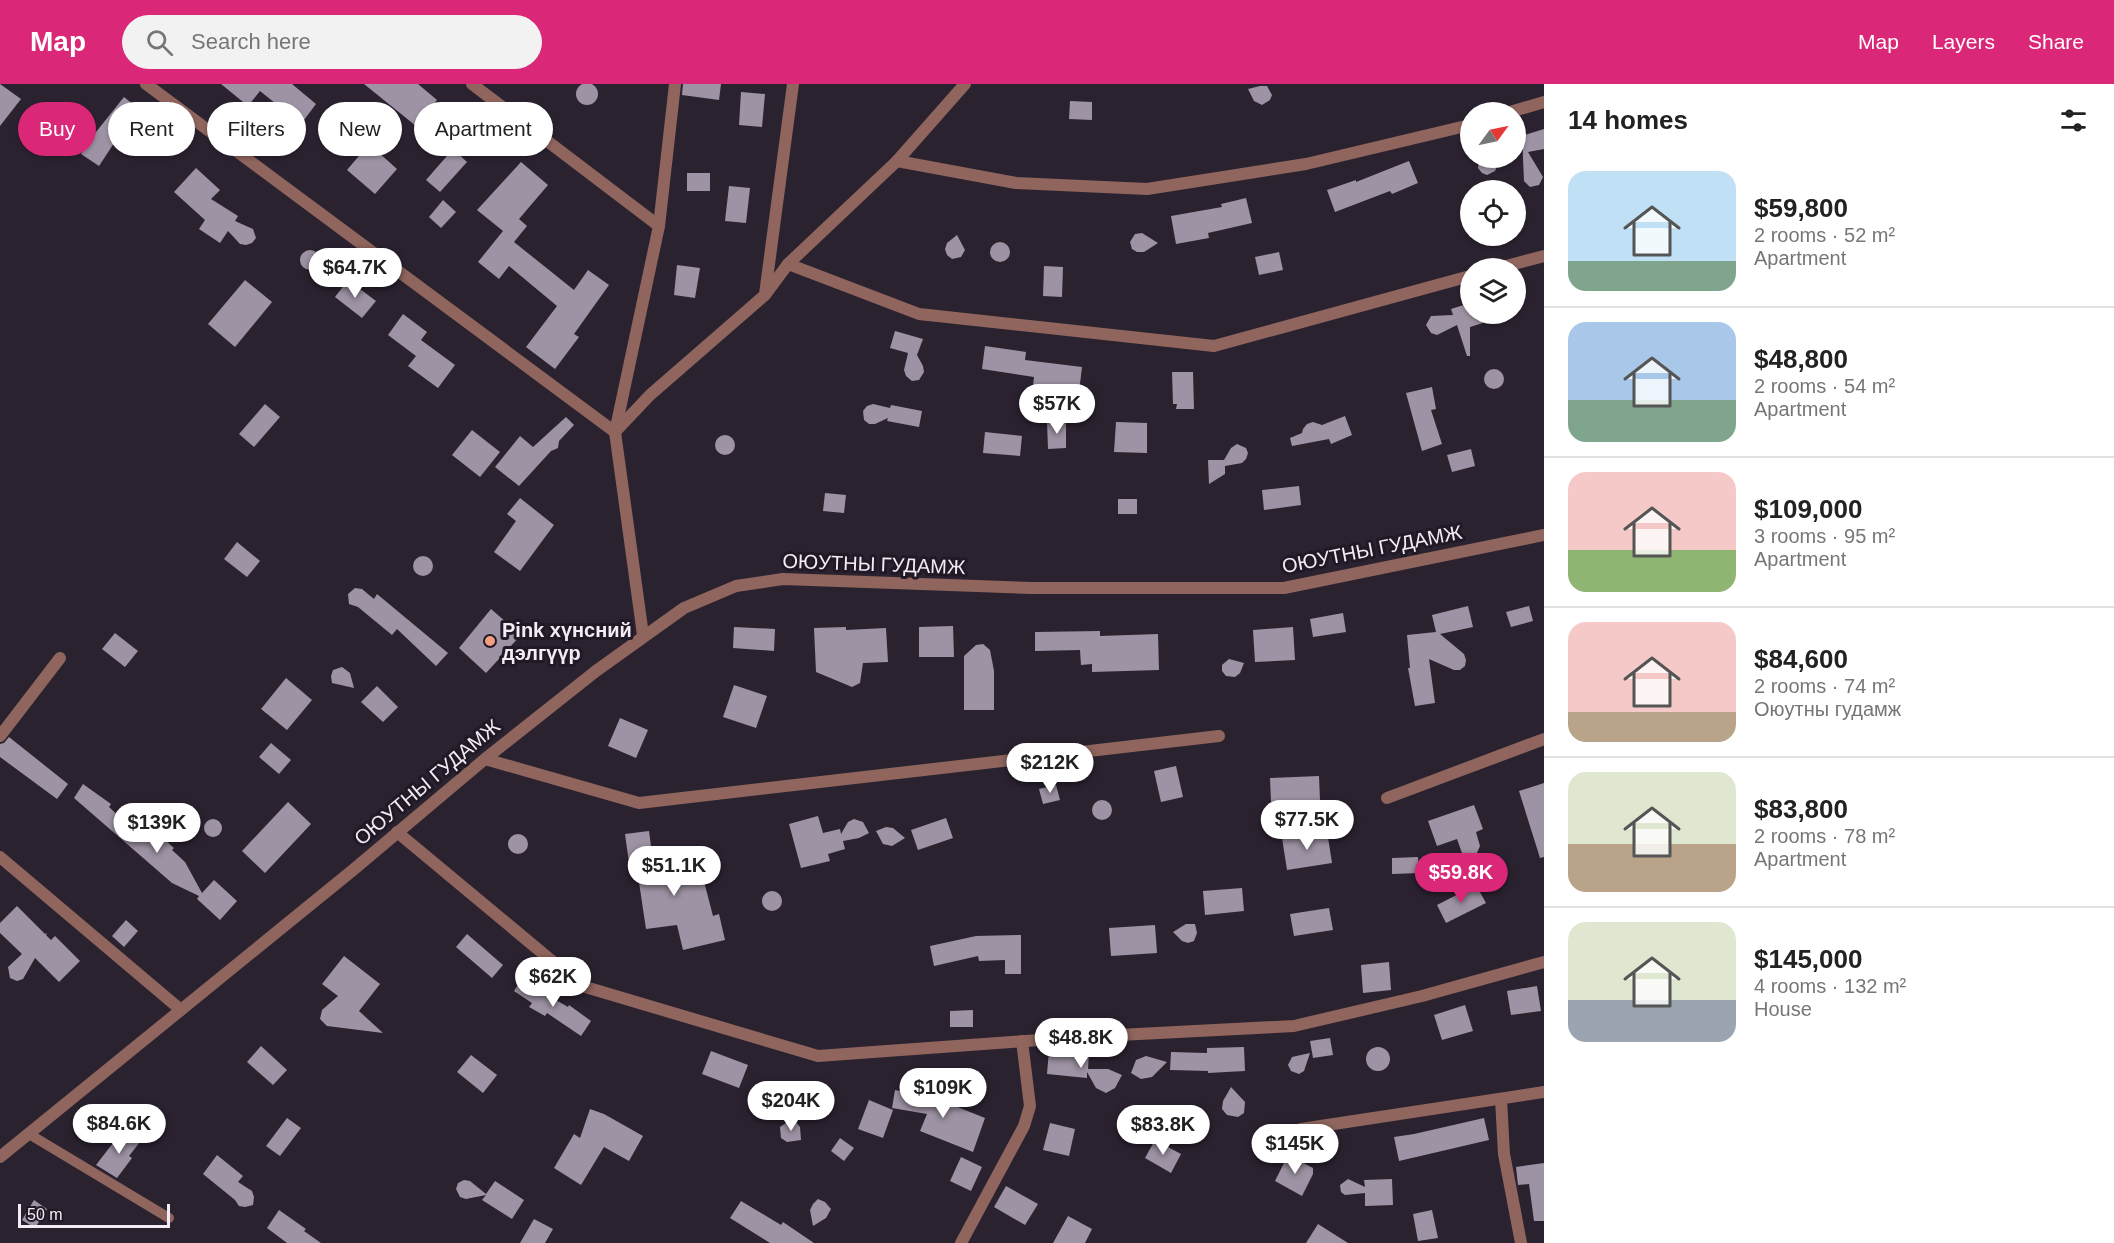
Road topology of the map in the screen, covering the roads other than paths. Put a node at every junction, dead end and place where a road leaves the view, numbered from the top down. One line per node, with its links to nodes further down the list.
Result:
1 (146, 84): 16 (street)
2 (472, 84): 10 (street)
3 (675, 84): 10 (street)
4 (794, 84): 15 (street)
5 (965, 84): 9 (street)
6 (1544, 102): 7 (street)
7 (1526, 107)
8 (1460, 127): 9 (street)
9 (897, 161): 13 (street)
10 (659, 226): 16 (street)
11 (1544, 256): 12 (street)
12 (1526, 261)
13 (788, 264): 14 (street); 15 (street)
14 (1460, 279)
15 (765, 295): 16 (street)
16 (615, 432): 18 (street)
17 (1544, 535): 18 (street, ОЮУТНЫ ГУДАМЖ)
18 (643, 635): 23 (street, ОЮУТНЫ ГУДАМЖ)
19 (60, 658): 20 (street)
20 (0, 736)
21 (1219, 736): 23 (street)
22 (1544, 739): 24 (street)
23 (485, 759): 25 (street, ОЮУТНЫ ГУДАМЖ)
24 (1387, 798)
25 (397, 832): 28 (street, ОЮУТНЫ ГУДАМЖ); 29 (street)
26 (0, 857): 28 (street)
27 (1544, 962): 29 (street)
28 (181, 1010): 33 (street, ОЮУТНЫ ГУДАМЖ)
29 (1022, 1041): 36 (street)
30 (1544, 1092): 31 (street)
31 (1501, 1099): 32 (street); 37 (street)
32 (1301, 1129)
33 (28, 1134): 34 (street, ОЮУТНЫ ГУДАМЖ); 35 (lane)
34 (0, 1157)
35 (169, 1218)
36 (961, 1243)
37 (1521, 1243)

